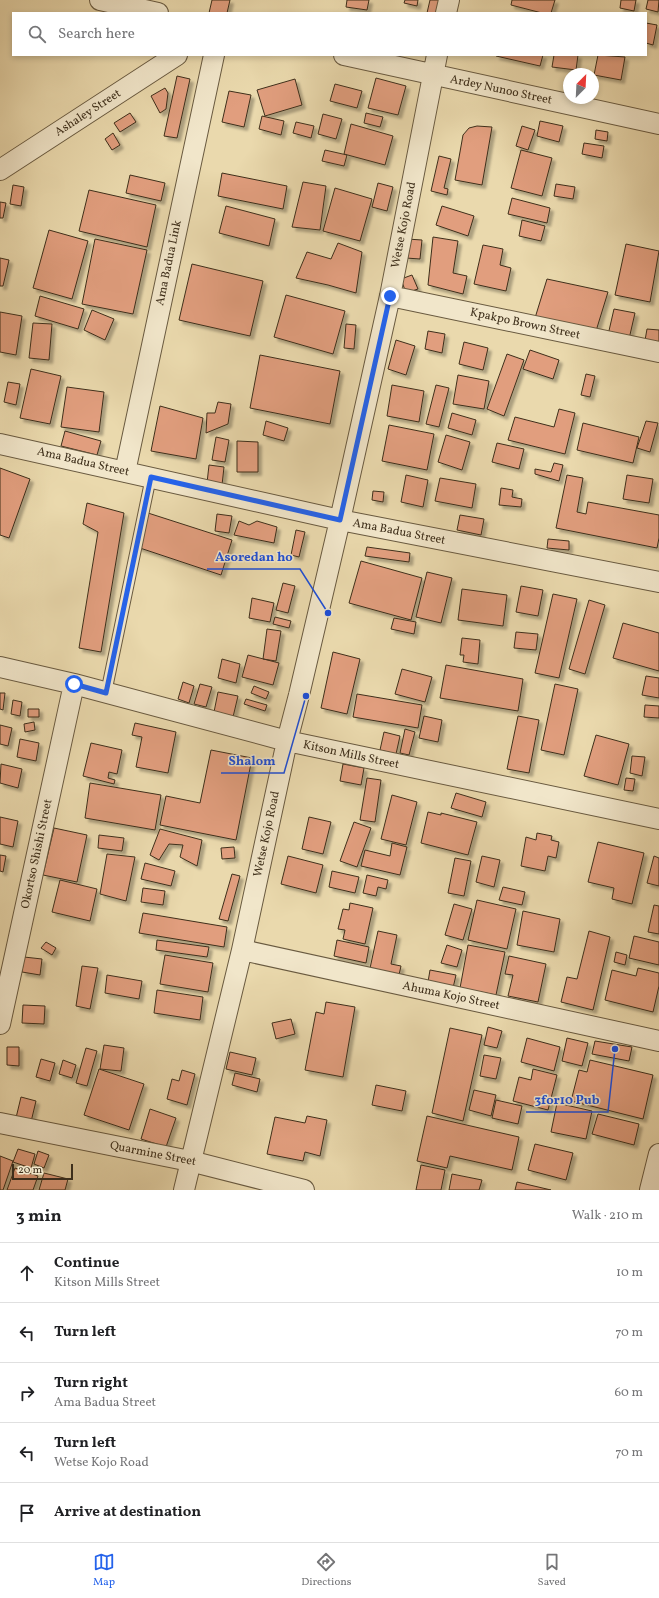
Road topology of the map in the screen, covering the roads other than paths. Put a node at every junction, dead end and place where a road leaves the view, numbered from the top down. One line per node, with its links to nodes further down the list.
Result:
1 (100, 0): 3 (street)
2 (449, 0): 4 (street)
3 (154, 12)
4 (446, 12)
5 (175, 56): 11 (street, Ashaley Street)
6 (214, 56): 15 (street, Ama Badua Link)
7 (348, 56): 9 (street, Ardey Nunoo Street)
8 (437, 56): 9 (street, Wetse Kojo Road)
9 (433, 75): 10 (street, Ardey Nunoo Street); 12 (street, Wetse Kojo Road)
10 (659, 124)
11 (0, 170)
12 (390, 296): 13 (street, Kpakpo Brown Street); 17 (street, Wetse Kojo Road)
13 (659, 352)
14 (0, 444): 15 (street, Ama Badua Street)
15 (125, 472): 16 (street, Ama Badua Street)
16 (151, 477): 17 (street, Ama Badua Street); 21 (lane)
17 (340, 520): 18 (street, Ama Badua Street); 22 (street, Wetse Kojo Road)
18 (659, 582)
19 (0, 667): 20 (street, Kitson Mills Street)
20 (74, 684): 21 (street, Kitson Mills Street); 25 (street, Okortso Shishi Street)
21 (106, 693): 22 (street, Kitson Mills Street)
22 (287, 741): 23 (street, Kitson Mills Street); 24 (street, Wetse Kojo Road)
23 (659, 819)
24 (242, 950): 26 (street, Ahuma Kojo Street); 29 (street, Wetse Kojo Road)
25 (0, 1024)
26 (659, 1041)
27 (0, 1123): 29 (street, Quarmine Street)
28 (659, 1154): 32 (street)
29 (190, 1161): 30 (street, Wetse Kojo Road); 31 (street, Quarmine Street)
30 (184, 1190)
31 (304, 1190)
32 (650, 1190)

